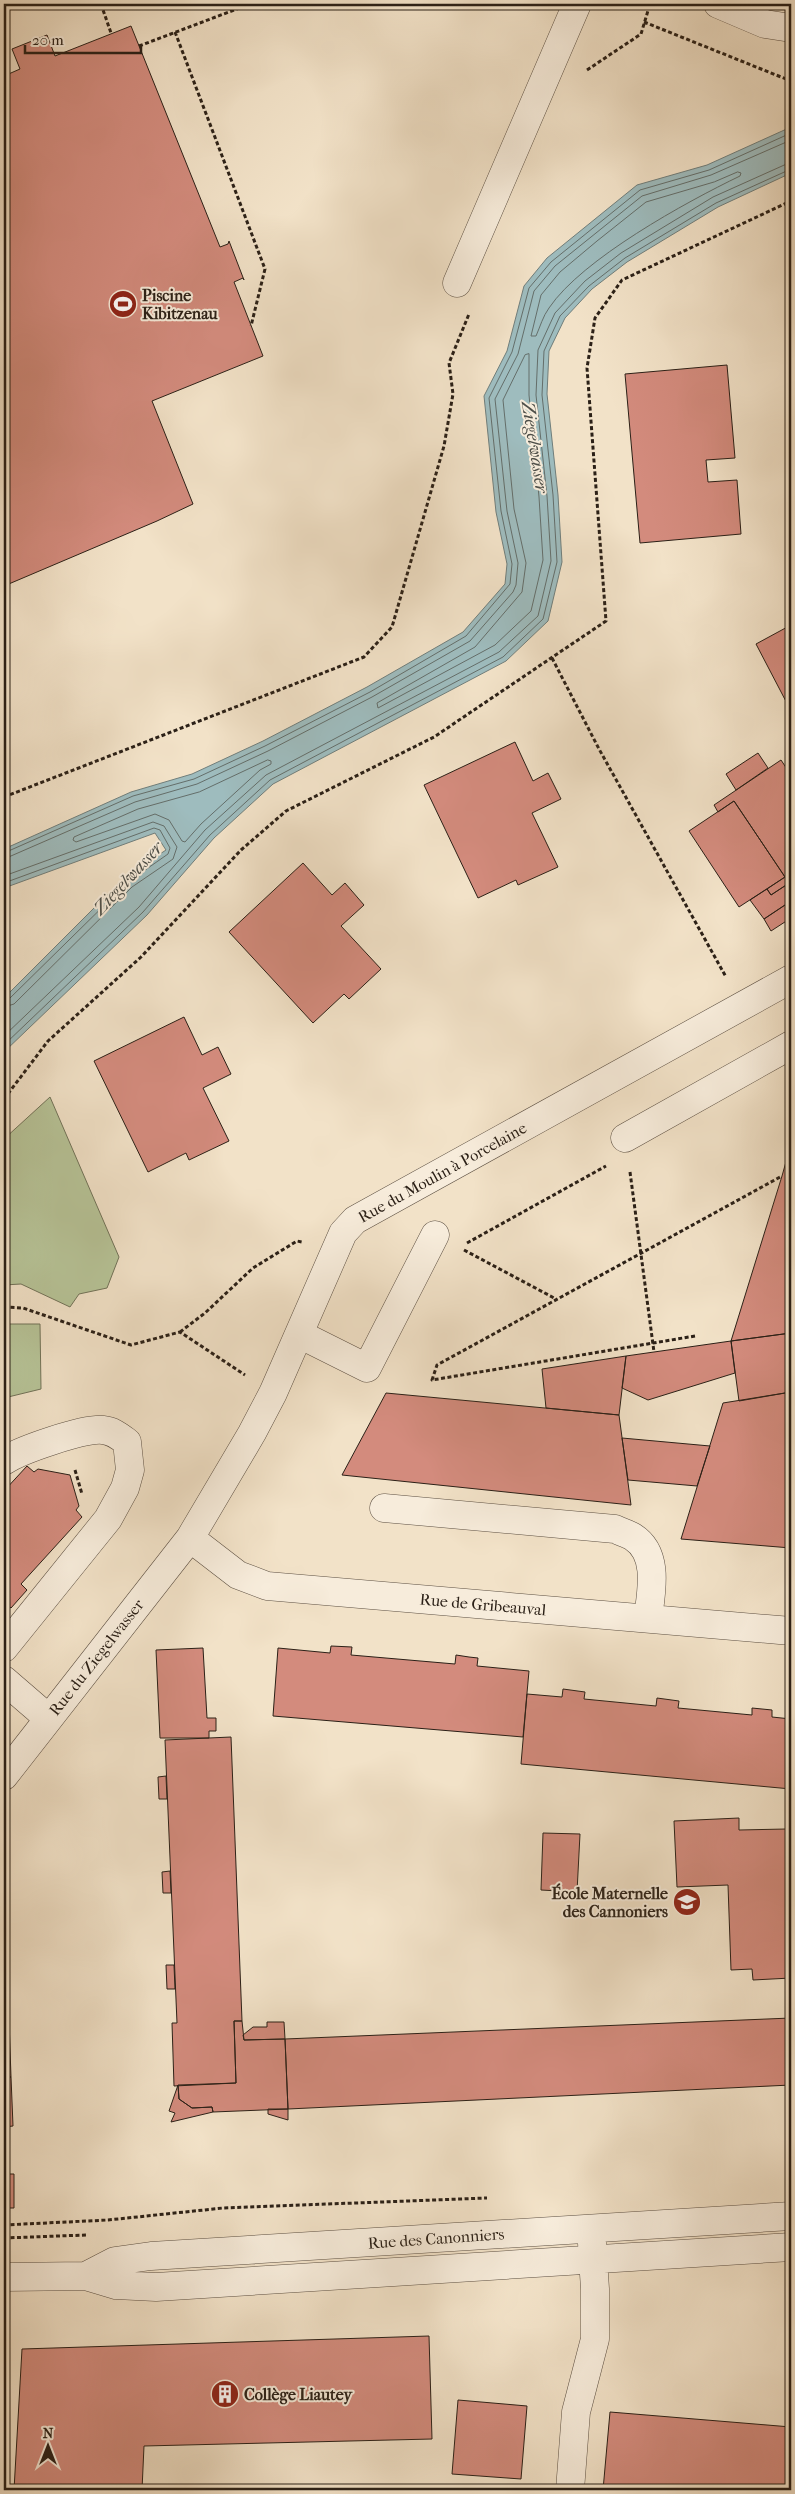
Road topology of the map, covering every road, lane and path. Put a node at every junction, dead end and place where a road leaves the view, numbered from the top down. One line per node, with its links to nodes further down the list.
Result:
1 (101, 4): 9 (path)
2 (250, 4): 8 (path)
3 (577, 4): 14 (street)
4 (650, 4): 6 (path)
5 (718, 4): 7 (street)
6 (644, 22): 11 (path); 12 (path)
7 (791, 28)
8 (175, 32): 10 (path); 16 (path)
9 (111, 33)
10 (139, 46)
11 (586, 71)
12 (791, 81)
13 (791, 201): 17 (path)
14 (457, 284)
15 (472, 308): 18 (path)
16 (251, 326)
17 (552, 658): 20 (path); 22 (path)
18 (4, 797)
19 (791, 979): 20 (street, Rue du Moulin à Porcelaine)
20 (742, 1006): 26 (street, Rue du Moulin à Porcelaine)
21 (791, 1045): 23 (street)
22 (4, 1099)
23 (626, 1146): 27 (path); 28 (path)
24 (782, 1176): 27 (path)
25 (435, 1235): 31 (street)
26 (335, 1251): 30 (path); 31 (street, Rue du Moulin à Porcelaine)
27 (641, 1254): 28 (path); 33 (path)
28 (556, 1299): 33 (path)
29 (4, 1307): 30 (path)
30 (180, 1332): 35 (path)
31 (299, 1334): 35 (street, Rue du Moulin à Porcelaine)
32 (695, 1336): 33 (path)
33 (653, 1343): 34 (path)
34 (654, 1352)
35 (273, 1393): 38 (street, Rue du Moulin à Porcelaine)
36 (4, 1461): 41 (street)
37 (384, 1508): 39 (street)
38 (190, 1538): 39 (street, Rue de Gribeauval); 43 (street, Rue du Ziegelwasser)
39 (648, 1618): 40 (street, Rue de Gribeauval)
40 (791, 1631)
41 (4, 1648)
42 (4, 1680): 43 (street)
43 (48, 1718): 44 (street, Rue du Ziegelwasser)
44 (4, 1776)
45 (492, 2198): 47 (path)
46 (791, 2216): 48 (street, Rue des Canonniers)
47 (4, 2224)
48 (591, 2229): 50 (street); 51 (street, Rue des Canonniers)
49 (791, 2247): 50 (street, Rue des Canonniers)
50 (593, 2260): 51 (street, Rue des Canonniers); 53 (street)
51 (86, 2276): 52 (street, Rue des Canonniers)
52 (4, 2278)
53 (570, 2490)

